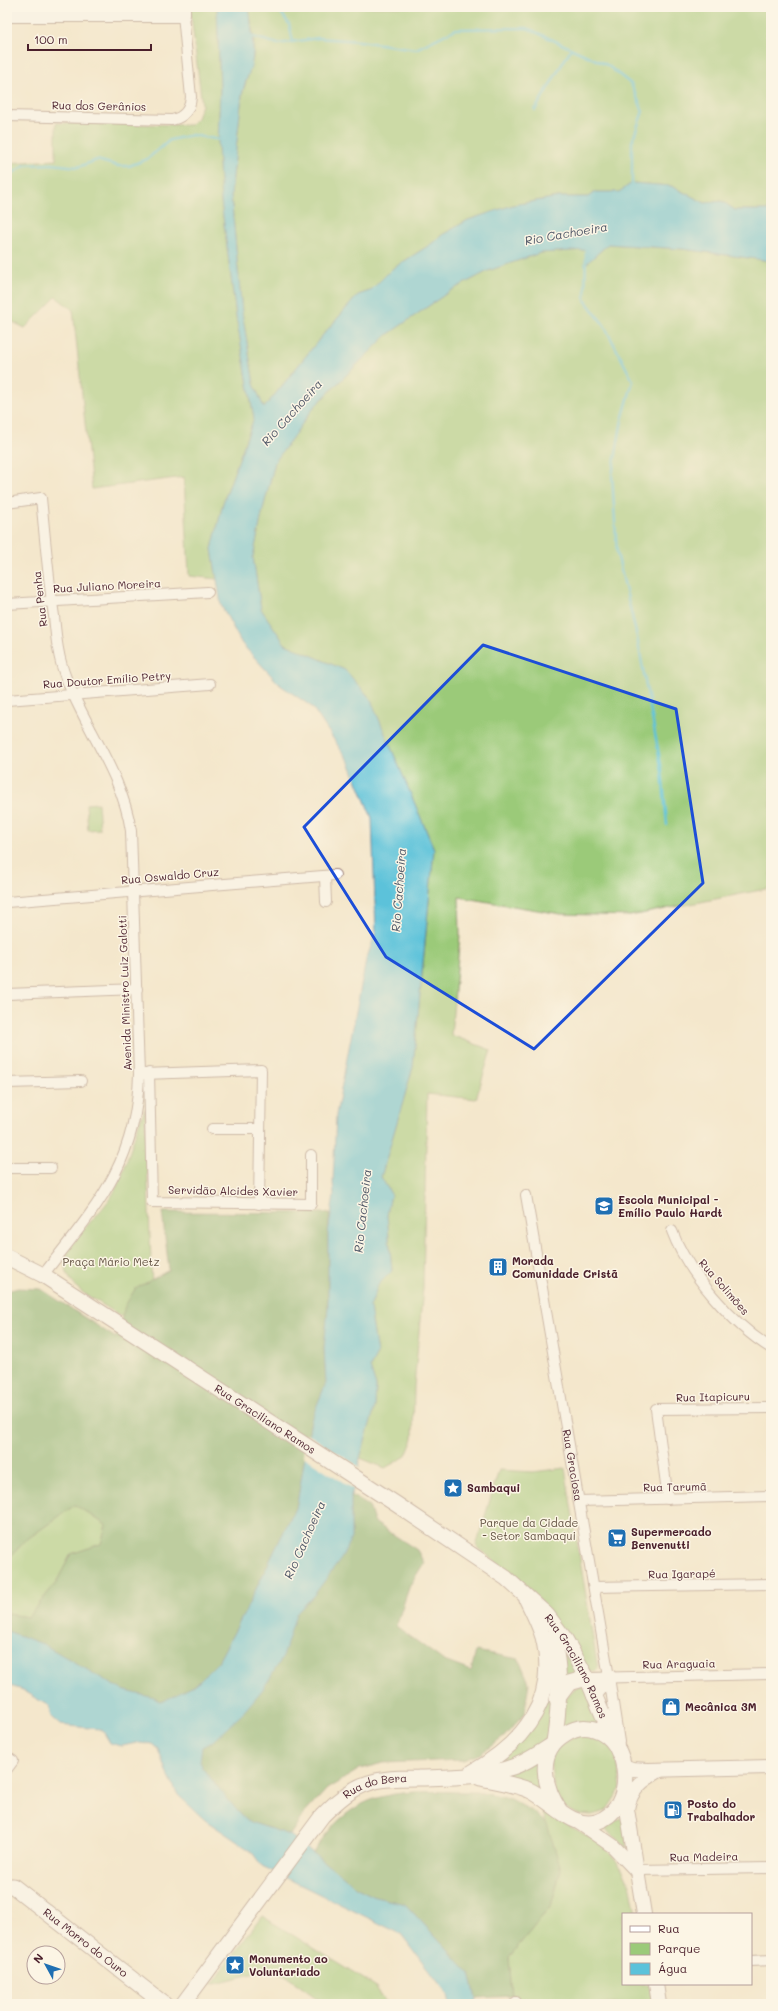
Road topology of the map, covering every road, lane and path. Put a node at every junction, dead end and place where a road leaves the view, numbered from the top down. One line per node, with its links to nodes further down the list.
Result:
1 (183, 11): 2 (main road); 3 (street, Rua dos Gerânios)
2 (7, 15)
3 (7, 116)
4 (7, 503): 6 (street, Rua Penha)
5 (208, 592): 6 (street, Rua Juliano Moreira)
6 (52, 601): 7 (street, Rua Juliano Moreira); 9 (street, Rua Penha)
7 (7, 604)
8 (210, 684): 9 (street, Rua Doutor Emílio Petry)
9 (73, 695): 10 (street, Rua Doutor Emílio Petry); 11 (street, Avenida Ministro Luiz Galotti)
10 (7, 700)
11 (134, 891): 12 (street, Rua Oswaldo Cruz); 13 (street, Rua Oswaldo Cruz); 14 (street, Avenida Ministro Luiz Galotti)
12 (7, 902)
13 (326, 902)
14 (137, 989): 15 (street); 16 (street, Avenida Ministro Luiz Galotti)
15 (7, 994)
16 (144, 1074): 20 (street); 25 (street, Servidão Alcides Xavier); 28 (street, Avenida Ministro Luiz Galotti)
17 (81, 1081): 18 (street)
18 (7, 1083)
19 (212, 1129): 20 (street)
20 (260, 1129): 25 (street)
21 (311, 1155): 25 (street, Servidão Alcides Xavier)
22 (7, 1168): 23 (street)
23 (51, 1168)
24 (526, 1195): 33 (street, Rua Graciosa)
25 (259, 1204)
26 (672, 1231): 29 (street, Rua Solimões)
27 (7, 1257): 28 (main road, Rua Graciliano Ramos)
28 (43, 1276): 36 (main road, Rua Graciliano Ramos)
29 (771, 1348)
30 (771, 1408): 32 (street, Rua Itapicuru)
31 (771, 1496): 32 (street, Rua Tarumã)
32 (668, 1499): 33 (street, Rua Tarumã)
33 (579, 1501): 35 (street, Rua Graciosa)
34 (771, 1584): 35 (street, Rua Igarapé)
35 (594, 1587): 38 (street, Rua Graciosa)
36 (523, 1595): 39 (main road, Rua Graciliano Ramos); 41 (main road, Rua Graciliano Ramos); 48 (main road)
37 (771, 1674): 38 (street, Rua Araguaia)
38 (609, 1677): 39 (street, Rua Araguaia); 40 (main road); 44 (street, Rua Graciosa)
39 (587, 1678): 40 (main road, Rua Graciliano Ramos); 41 (main road)
40 (594, 1695): 44 (main road, Rua Graciliano Ramos)
41 (557, 1699): 42 (main road, Rua Graciliano Ramos)
42 (553, 1743): 44 (main road); 48 (main road, Rua do Bera); 50 (main road)
43 (7, 1757): 46 (street)
44 (621, 1759): 47 (main road); 51 (main road)
45 (771, 1767): 47 (main road)
46 (7, 1769)
47 (660, 1770): 49 (main road)
48 (465, 1776): 50 (main road, Rua do Bera); 60 (main road, Rua do Bera)
49 (628, 1803): 51 (main road); 54 (main road)
50 (560, 1811): 52 (main road)
51 (610, 1813): 52 (main road)
52 (577, 1821): 54 (main road)
53 (771, 1868): 54 (street, Rua Madeira)
54 (636, 1870): 56 (main road)
55 (9, 1884): 61 (main road, Rua Morro do Ouro)
56 (644, 1913)
57 (752, 1960): 58 (street)
58 (771, 1960)
59 (656, 1985): 62 (main road)
60 (185, 2000): 61 (main road, Rua Morro do Ouro)
61 (166, 2004)
62 (659, 2004)

